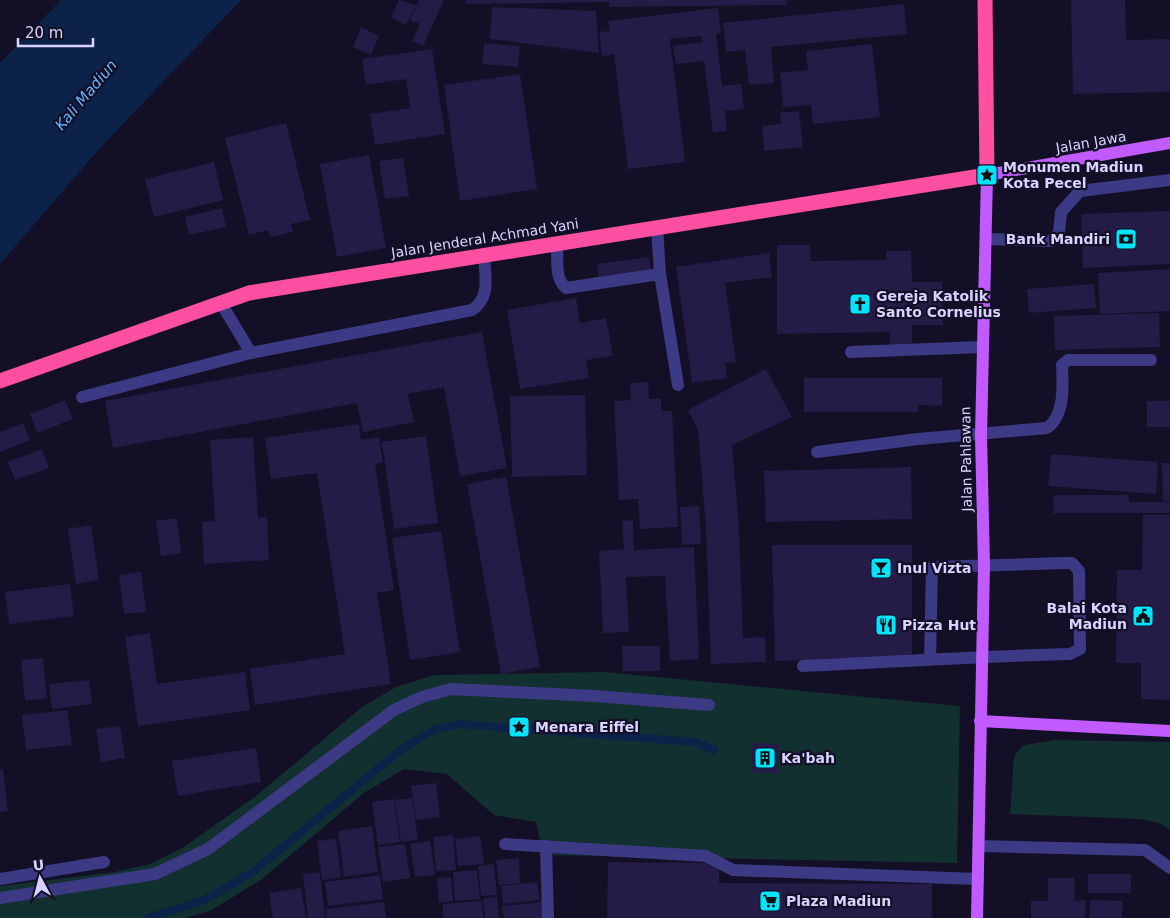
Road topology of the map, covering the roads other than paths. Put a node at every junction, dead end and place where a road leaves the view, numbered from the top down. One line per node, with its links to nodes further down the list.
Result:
1 (985, 0): 3 (highway, Jalan Pahlawan)
2 (1170, 143): 3 (main road, Jalan Jawa)
3 (987, 175): 5 (highway, Jalan Jenderal Achmad Yani); 6 (main road, Jalan Pahlawan)
4 (1170, 180): 6 (street)
5 (658, 227): 7 (highway, Jalan Jenderal Achmad Yani); 9 (street)
6 (986, 239): 11 (main road, Jalan Pahlawan)
7 (557, 243): 8 (highway, Jalan Jenderal Achmad Yani); 9 (street)
8 (484, 255): 10 (highway, Jalan Jenderal Achmad Yani); 13 (street)
9 (660, 274): 16 (street)
10 (221, 302): 13 (street); 15 (highway, Jalan Jenderal Achmad Yani)
11 (982, 347): 12 (street); 18 (main road, Jalan Pahlawan)
12 (851, 352)
13 (251, 353): 17 (street)
14 (1151, 360): 18 (street)
15 (0, 381)
16 (678, 385)
17 (82, 397)
18 (981, 435): 19 (street); 20 (main road, Jalan Pahlawan)
19 (818, 452)
20 (984, 566): 21 (main road, Jalan Pahlawan); 21 (street); 22 (street)
21 (982, 656): 22 (street); 25 (main road, Jalan Pahlawan)
22 (930, 660): 23 (street)
23 (803, 666)
24 (710, 705): 34 (street)
25 (980, 721): 26 (main road); 29 (main road, Jalan Pahlawan)
26 (1170, 730)
27 (505, 844): 28 (street)
28 (546, 846): 32 (street); 35 (street)
29 (979, 846): 31 (street); 32 (main road, Jalan Pahlawan)
30 (104, 862): 33 (street)
31 (1170, 868)
32 (978, 879): 36 (main road, Jalan Pahlawan)
33 (0, 880)
34 (0, 898)
35 (548, 918)
36 (977, 918)

